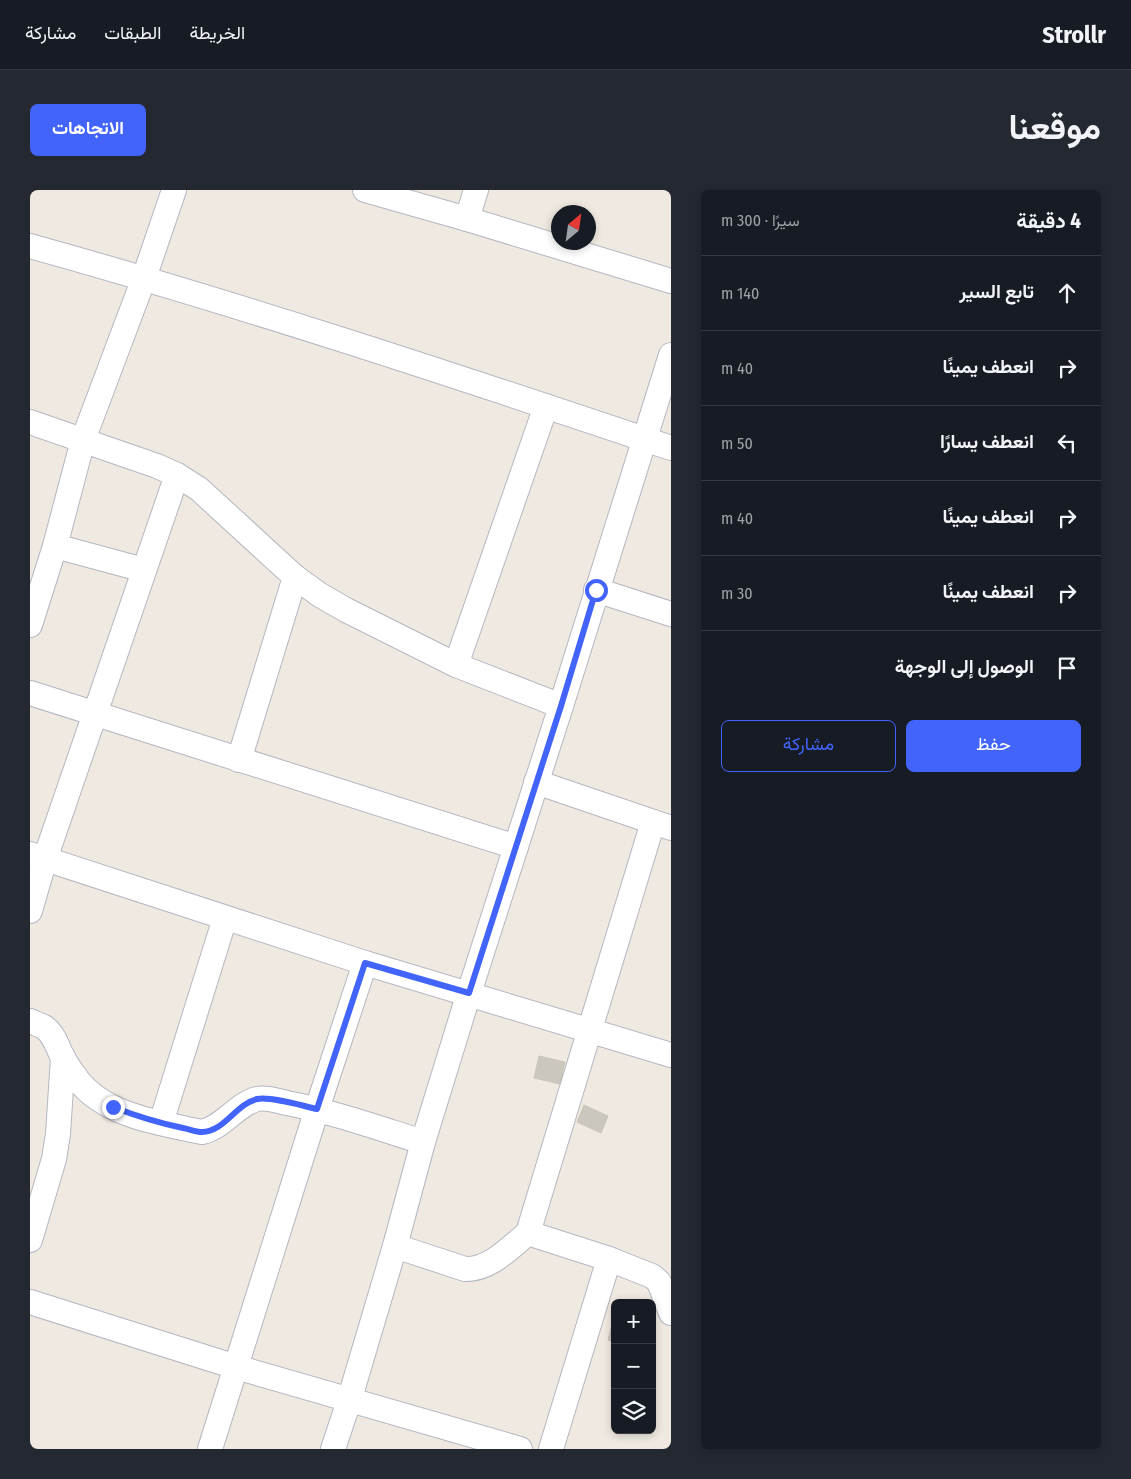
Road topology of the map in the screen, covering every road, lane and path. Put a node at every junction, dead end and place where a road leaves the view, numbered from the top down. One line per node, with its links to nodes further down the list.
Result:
1 (174, 190): 6 (street)
2 (365, 190): 4 (street)
3 (476, 190): 4 (street)
4 (467, 219): 7 (street)
5 (30, 246): 6 (street)
6 (144, 278): 9 (street); 11 (street)
7 (671, 282)
8 (671, 355): 12 (street)
9 (546, 406): 12 (street); 22 (street)
10 (30, 422): 11 (street)
11 (83, 440): 14 (street); 15 (street)
12 (646, 440): 13 (street); 19 (street)
13 (671, 448)
14 (178, 475): 16 (street); 17 (street)
15 (55, 546): 16 (street); 18 (street)
16 (144, 570): 25 (street)
17 (295, 577): 22 (street); 26 (street)
18 (37, 581): 21 (street)
19 (596, 590): 20 (street); 24 (street)
20 (671, 614)
21 (30, 625)
22 (456, 665): 24 (street)
23 (30, 693): 25 (street)
24 (561, 706): 27 (street)
25 (96, 714): 26 (street); 30 (street)
26 (239, 760): 29 (street)
27 (536, 782): 28 (street); 29 (street)
28 (662, 825): 36 (street)
29 (516, 847): 34 (street)
30 (38, 857): 31 (street); 32 (street)
31 (30, 911)
32 (225, 918): 33 (street); 40 (street)
33 (365, 963): 34 (street); 39 (street)
34 (469, 993): 36 (street); 41 (street)
35 (30, 1021): 38 (street)
36 (590, 1030): 37 (street); 42 (street)
37 (671, 1054)
38 (63, 1057): 40 (street); 43 (street)
39 (317, 1109): 40 (street); 41 (street); 48 (street)
40 (161, 1123)
41 (423, 1142): 44 (street)
42 (528, 1233): 44 (street); 45 (street)
43 (30, 1240)
44 (395, 1246): 49 (street)
45 (609, 1259): 47 (street); 53 (street)
46 (30, 1302): 48 (street)
47 (671, 1313)
48 (236, 1367): 49 (street); 50 (street)
49 (349, 1401): 51 (street); 52 (street)
50 (210, 1449)
51 (333, 1449)
52 (520, 1449)
53 (551, 1449)

